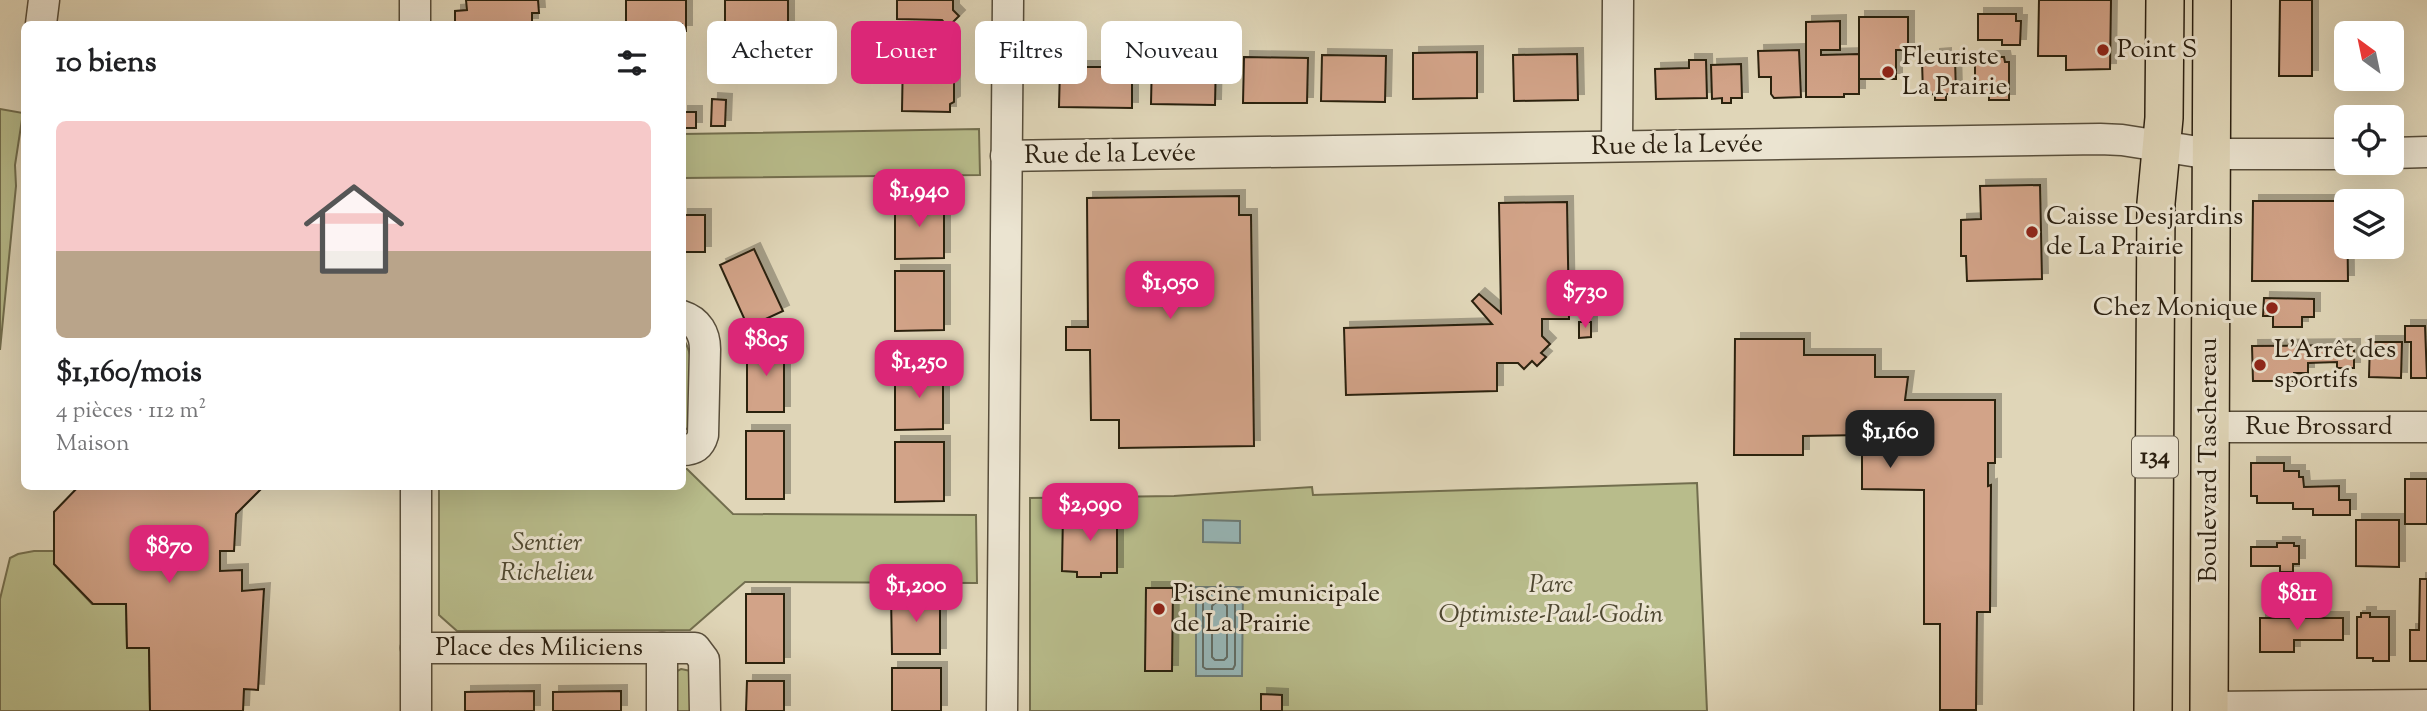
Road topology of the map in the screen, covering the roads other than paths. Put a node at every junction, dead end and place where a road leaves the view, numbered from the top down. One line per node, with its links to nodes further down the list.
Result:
1 (44, 0): 7 (street)
2 (415, 0): 8 (street)
3 (1009, 0): 15 (street)
4 (1618, 0): 9 (street)
5 (2165, 0): 10 (main road, Boulevard Taschereau / 134)
6 (2212, 0): 13 (main road, Boulevard Taschereau / 134)
7 (41, 21)
8 (415, 21)
9 (1617, 146): 10 (street, Rue de la Levée); 15 (street, Rue de la Levée)
10 (2161, 146): 13 (street, Rue de la Levée); 29 (main road, Boulevard Taschereau / 134)
11 (2427, 152): 12 (street)
12 (2404, 153)
13 (2211, 154): 14 (street, Rue de la Levée); 17 (main road, Boulevard Taschereau / 134)
14 (2334, 154)
15 (1006, 156): 28 (street)
16 (686, 318): 19 (street)
17 (2210, 427): 18 (street, Rue Brossard); 24 (main road, Boulevard Taschereau / 134)
18 (2427, 427)
19 (686, 449)
20 (416, 490): 21 (street)
21 (416, 648): 22 (street, Place des Miliciens); 25 (street)
22 (662, 648): 26 (street, Place des Miliciens); 27 (street, Place des Miliciens)
23 (2427, 705): 24 (street)
24 (2209, 709)
25 (416, 711)
26 (662, 711)
27 (705, 711)
28 (1002, 711)
29 (2153, 711)

